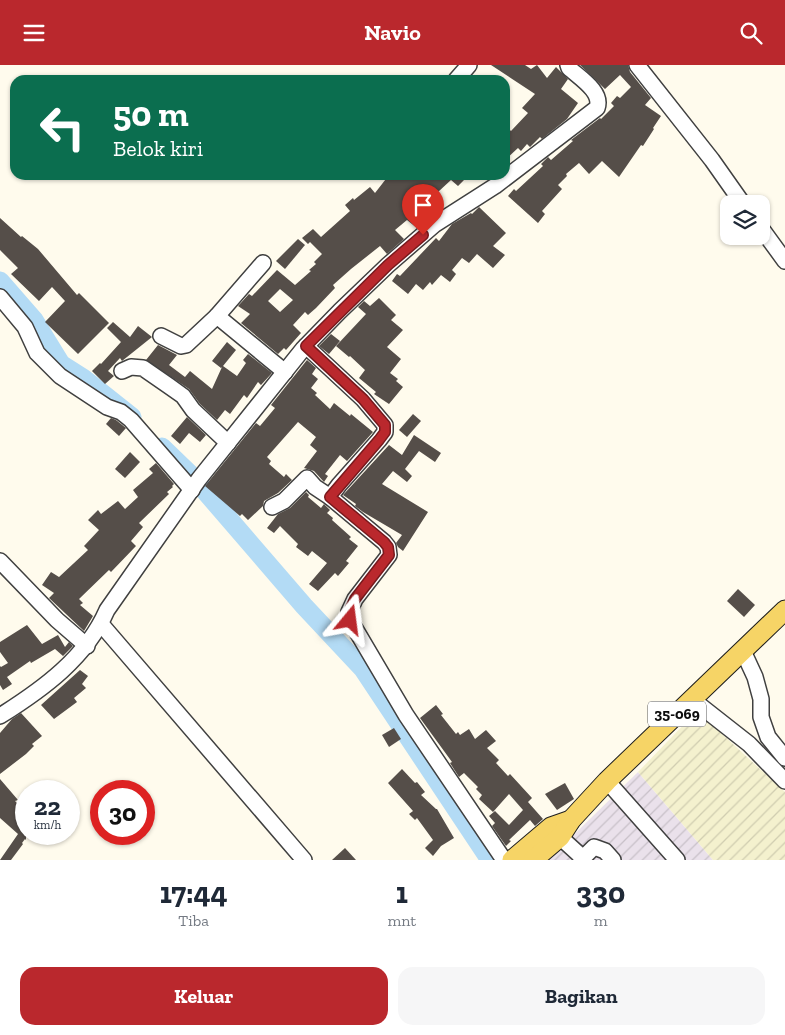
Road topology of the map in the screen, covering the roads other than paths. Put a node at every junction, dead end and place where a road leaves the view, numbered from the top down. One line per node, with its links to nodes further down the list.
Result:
1 (469, 65): 4 (street)
2 (568, 65): 5 (street)
3 (637, 65): 7 (street)
4 (460, 75)
5 (510, 175)
6 (503, 180): 14 (street)
7 (737, 195)
8 (770, 240): 9 (street)
9 (785, 261)
10 (263, 263): 12 (street)
11 (0, 297): 18 (street)
12 (217, 316): 13 (street); 16 (street)
13 (161, 336)
14 (306, 346): 16 (street); 19 (street)
15 (122, 371): 17 (street)
16 (285, 373): 17 (street)
17 (228, 443): 18 (street)
18 (196, 484): 23 (street)
19 (330, 497): 20 (street); 35 (street)
20 (272, 507)
21 (0, 561): 24 (street)
22 (785, 610): 25 (main road, 35-069)
23 (101, 624): 24 (street); 34 (street)
24 (87, 646): 27 (street)
25 (743, 651): 26 (main road, 35-069); 28 (street)
26 (693, 700): 29 (main road, 35-069); 30 (street)
27 (0, 716)
28 (785, 758)
29 (607, 781): 31 (main road, 35-069); 39 (street)
30 (785, 781)
31 (571, 819): 32 (main road, 35-069); 36 (main road, 35-069)
32 (560, 837): 33 (street); 37 (main road, 35-069)
33 (582, 859): 38 (street)
34 (304, 860)
35 (504, 860)
36 (512, 860)
37 (533, 860)
38 (613, 860)
39 (677, 860)

